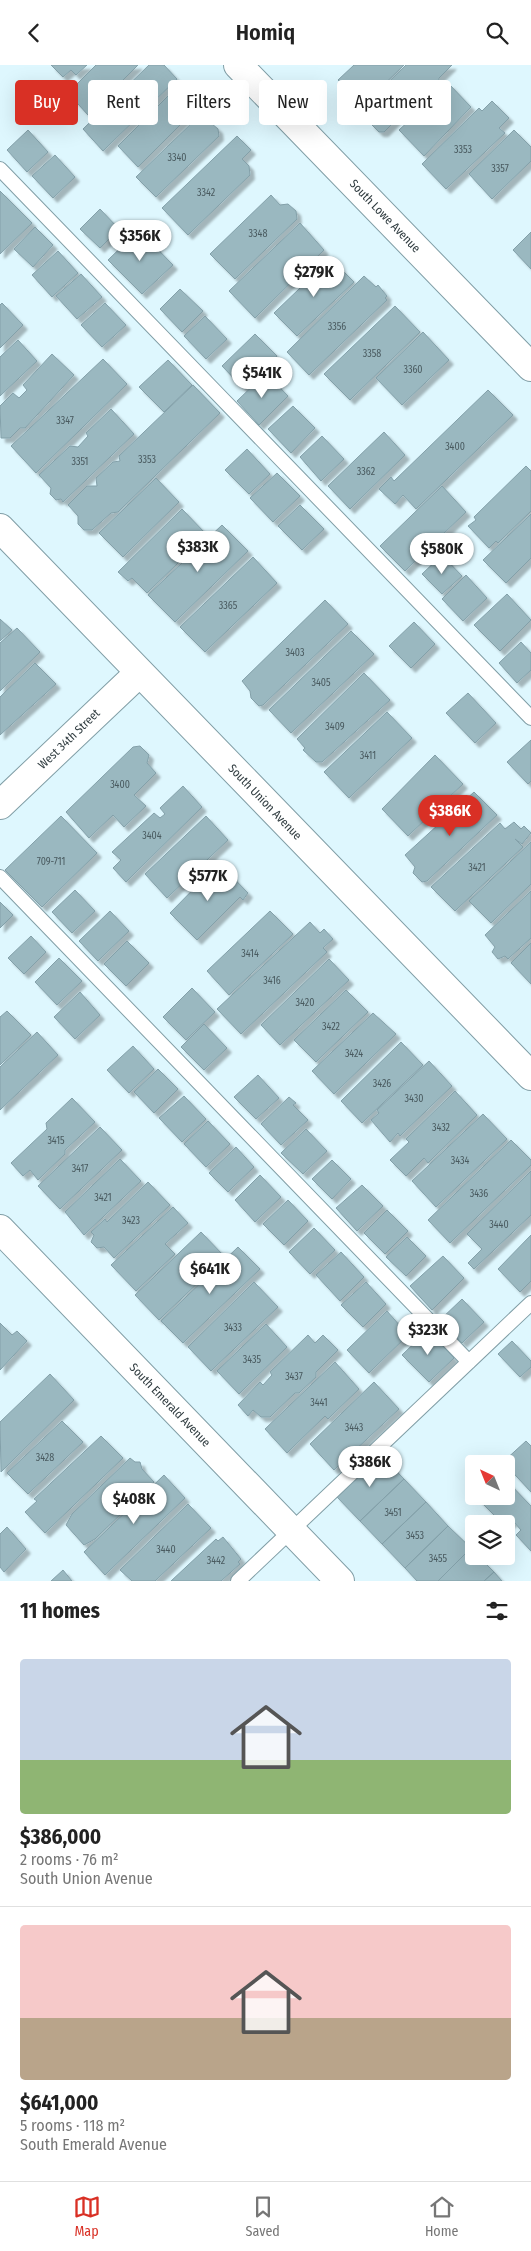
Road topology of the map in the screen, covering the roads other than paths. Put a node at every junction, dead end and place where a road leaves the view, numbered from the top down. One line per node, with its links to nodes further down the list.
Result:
1 (238, 65): 3 (street, South Lowe Avenue)
2 (0, 169): 6 (lane)
3 (531, 367)
4 (0, 528): 5 (street, South Union Avenue)
5 (139, 673): 7 (street, West 34th Street); 9 (street, South Union Avenue)
6 (531, 718)
7 (0, 805)
8 (0, 877): 12 (lane)
9 (531, 1076)
10 (0, 1229): 13 (street, South Emerald Avenue)
11 (531, 1303): 12 (lane)
12 (469, 1362): 13 (lane)
13 (291, 1530): 14 (lane); 15 (street, South Emerald Avenue)
14 (238, 1581)
15 (340, 1581)

